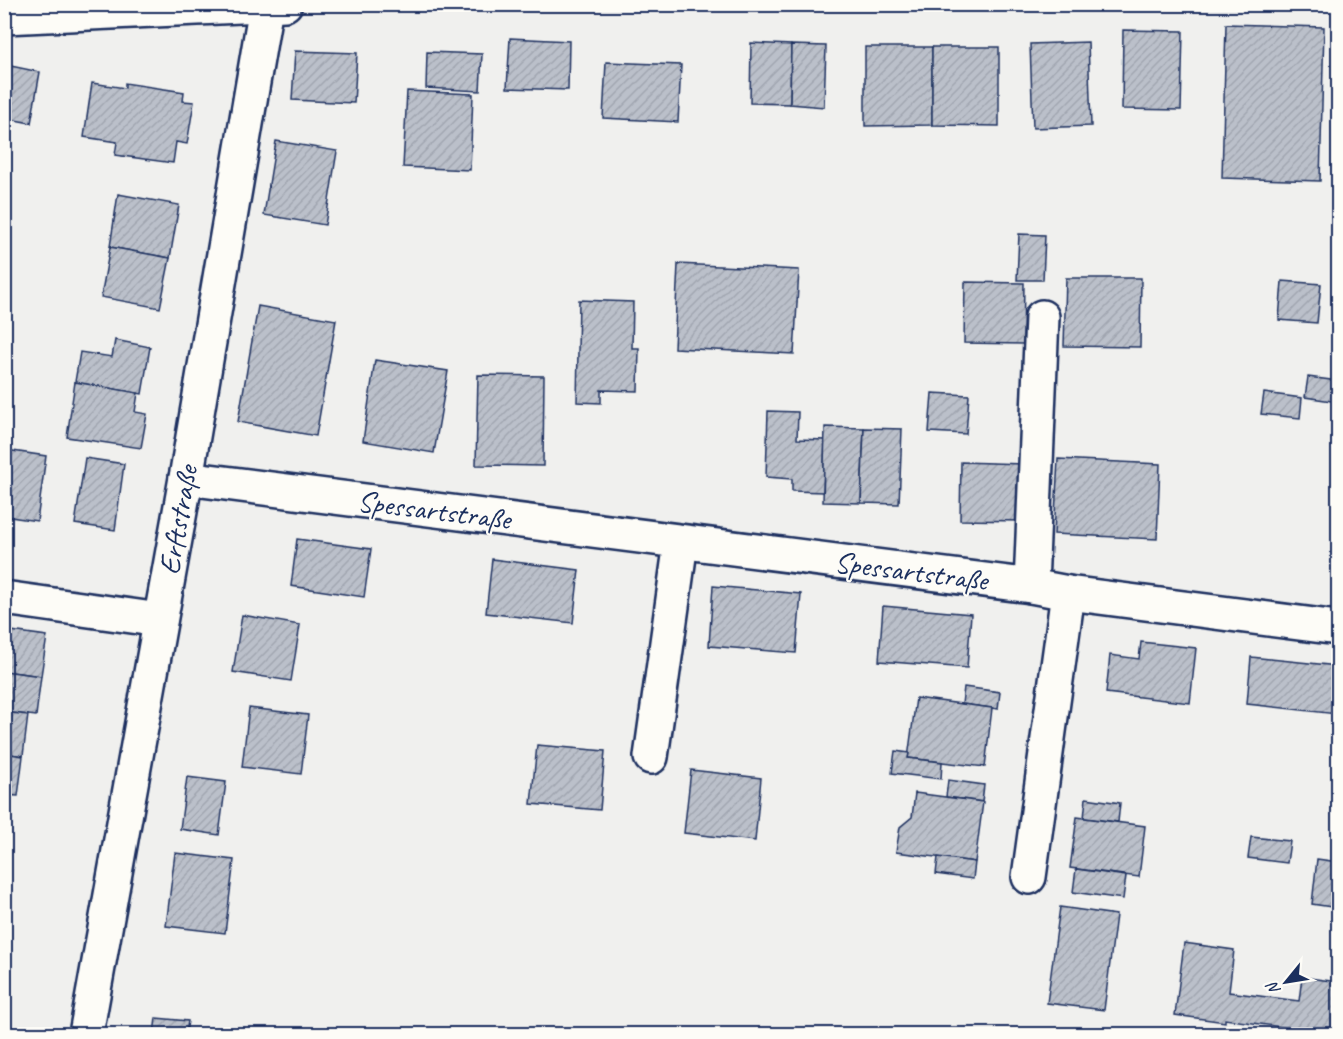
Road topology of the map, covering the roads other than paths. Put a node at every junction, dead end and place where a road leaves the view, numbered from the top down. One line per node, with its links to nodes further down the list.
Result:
1 (276, 5): 2 (street); 4 (street, Erftstraße)
2 (4, 17)
3 (1042, 316): 6 (street)
4 (186, 478): 5 (street, Spessartstraße); 9 (street, Erftstraße)
5 (681, 542): 6 (street, Spessartstraße); 11 (street)
6 (1031, 586): 7 (street, Spessartstraße)
7 (1068, 593): 10 (street, Spessartstraße); 12 (street)
8 (4, 598): 9 (street)
9 (160, 620): 13 (street, Erftstraße)
10 (1338, 628)
11 (651, 757)
12 (1029, 877)
13 (86, 1035)

